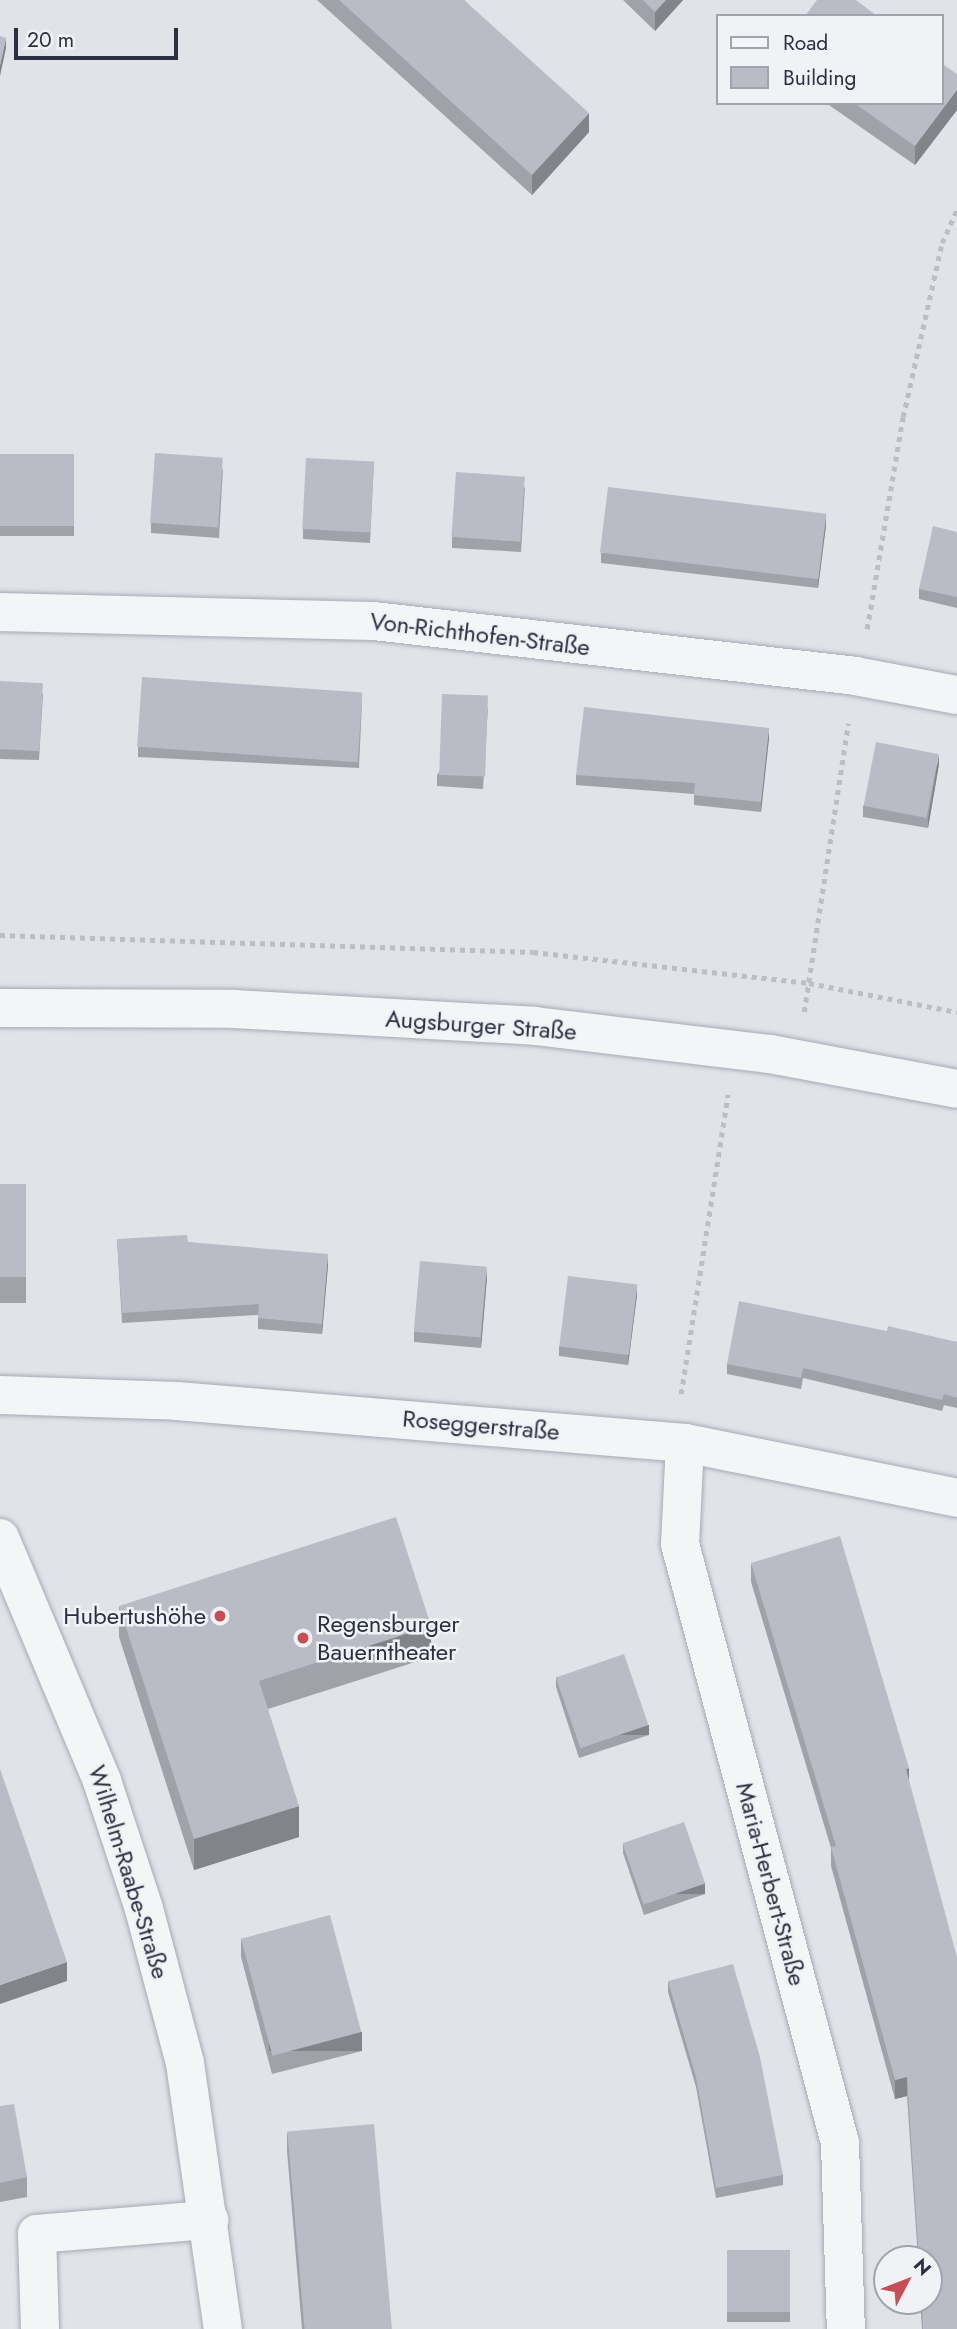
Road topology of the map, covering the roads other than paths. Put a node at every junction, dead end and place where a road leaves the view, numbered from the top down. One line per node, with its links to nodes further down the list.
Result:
1 (0, 612): 2 (street, Von-Richthofen-Straße)
2 (957, 695)
3 (0, 1008): 4 (street, Augsburger Straße)
4 (957, 1089)
5 (0, 1395): 6 (street, Roseggerstraße)
6 (685, 1443): 7 (street, Roseggerstraße); 12 (street, Maria-Herbert-Straße)
7 (957, 1498)
8 (0, 1538): 9 (street, Wilhelm-Raabe-Straße)
9 (209, 2221): 10 (street); 11 (street, Wilhelm-Raabe-Straße)
10 (40, 2329)
11 (223, 2329)
12 (846, 2329)

